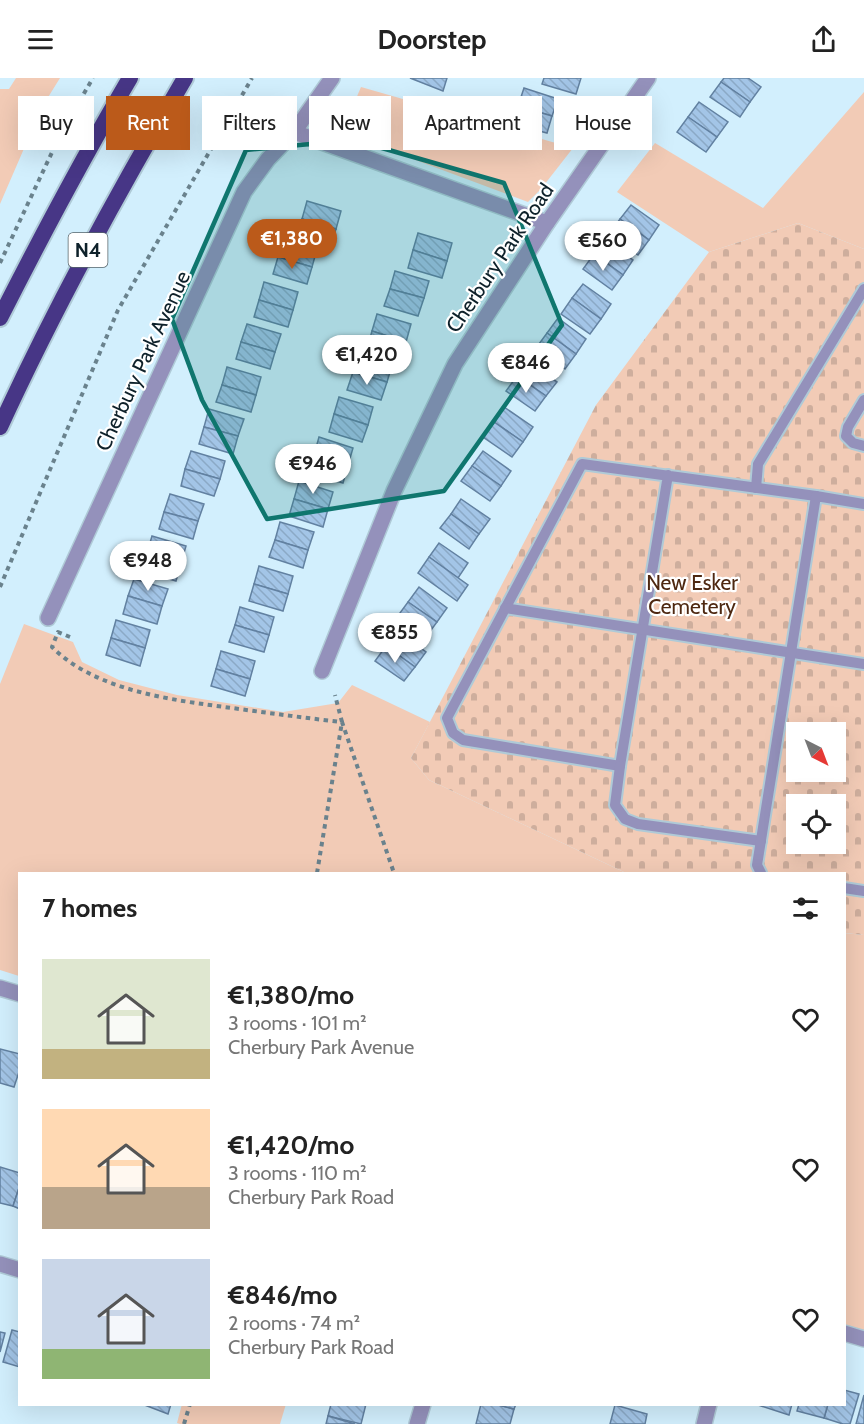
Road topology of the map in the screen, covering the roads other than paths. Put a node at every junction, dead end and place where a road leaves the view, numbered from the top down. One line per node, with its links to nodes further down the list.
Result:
1 (130, 78): 10 (highway, N4)
2 (185, 78): 12 (highway, N4)
3 (332, 78): 5 (street, Cherbury Park Avenue)
4 (648, 78): 8 (street, Cherbury Park Road)
5 (297, 128)
6 (297, 133): 8 (street)
7 (277, 150): 19 (street, Cherbury Park Avenue)
8 (547, 223): 23 (street, Cherbury Park Road)
9 (864, 289): 15 (lane)
10 (0, 318)
11 (864, 400): 13 (lane)
12 (0, 427)
13 (864, 446)
14 (668, 475): 15 (lane); 18 (lane); 20 (lane)
15 (756, 488): 16 (lane)
16 (816, 496): 17 (lane); 21 (lane)
17 (864, 504)
18 (505, 608): 20 (lane); 24 (lane)
19 (48, 618)
20 (642, 631): 21 (lane); 24 (lane)
21 (791, 652): 22 (lane); 25 (lane)
22 (864, 664)
23 (322, 671)
24 (620, 766): 25 (lane)
25 (761, 841): 26 (lane)
26 (760, 872)
27 (846, 888): 28 (lane)
28 (864, 891)
29 (0, 988): 30 (street)
30 (18, 993)
31 (0, 1264): 32 (street)
32 (18, 1269)
33 (846, 1334): 34 (street)
34 (864, 1339)
35 (422, 1406): 37 (street)
36 (708, 1406): 38 (street)
37 (417, 1424)
38 (704, 1424)

